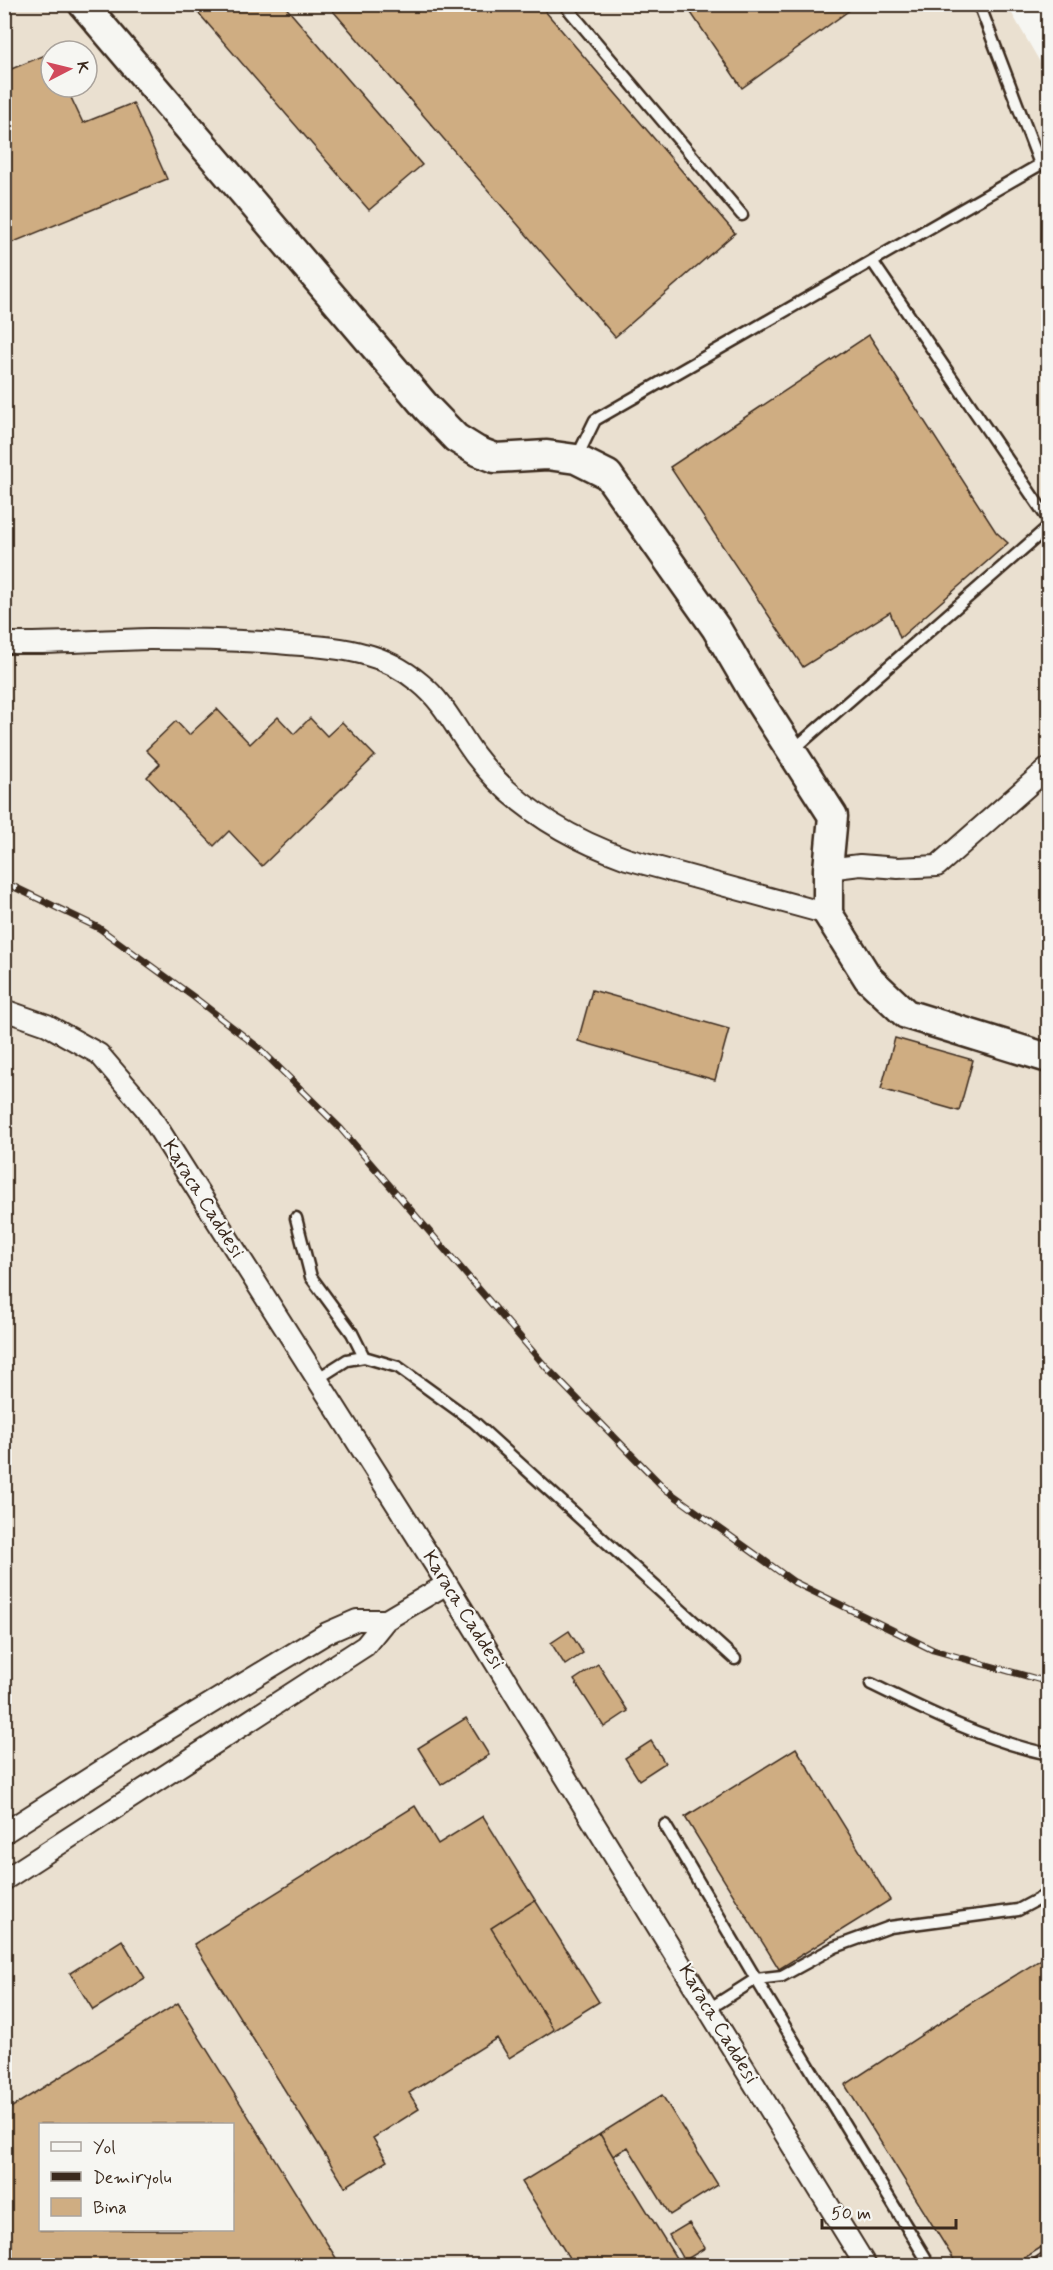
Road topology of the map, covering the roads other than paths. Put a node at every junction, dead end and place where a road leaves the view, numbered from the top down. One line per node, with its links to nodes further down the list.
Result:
1 (83, 4): 7 (street)
2 (564, 4): 5 (lane)
3 (979, 4): 4 (lane)
4 (1044, 162): 6 (lane)
5 (742, 215)
6 (872, 261): 7 (lane); 8 (lane)
7 (576, 459): 11 (street)
8 (1048, 519)
9 (1048, 527): 11 (lane)
10 (4, 643): 14 (street)
11 (791, 751): 13 (street)
12 (1048, 768): 13 (street)
13 (828, 869): 14 (street)
14 (828, 914): 16 (street)
15 (4, 1010): 19 (street, Karaca Caddesi)
16 (1048, 1058)
17 (296, 1218): 18 (lane)
18 (364, 1357): 19 (lane); 22 (lane)
19 (317, 1379): 20 (street, Karaca Caddesi)
20 (447, 1584): 21 (street); 30 (street, Karaca Caddesi)
21 (386, 1620): 26 (street); 27 (street)
22 (735, 1659)
23 (872, 1684): 24 (lane)
24 (1048, 1754)
25 (665, 1825): 29 (lane)
26 (4, 1833)
27 (4, 1880)
28 (1048, 1894): 29 (lane)
29 (756, 1979): 30 (lane); 31 (lane)
30 (709, 2009): 33 (street, Karaca Caddesi)
31 (925, 2257)
32 (1048, 2257): 34 (lane)
33 (866, 2265)
34 (1035, 2265)

